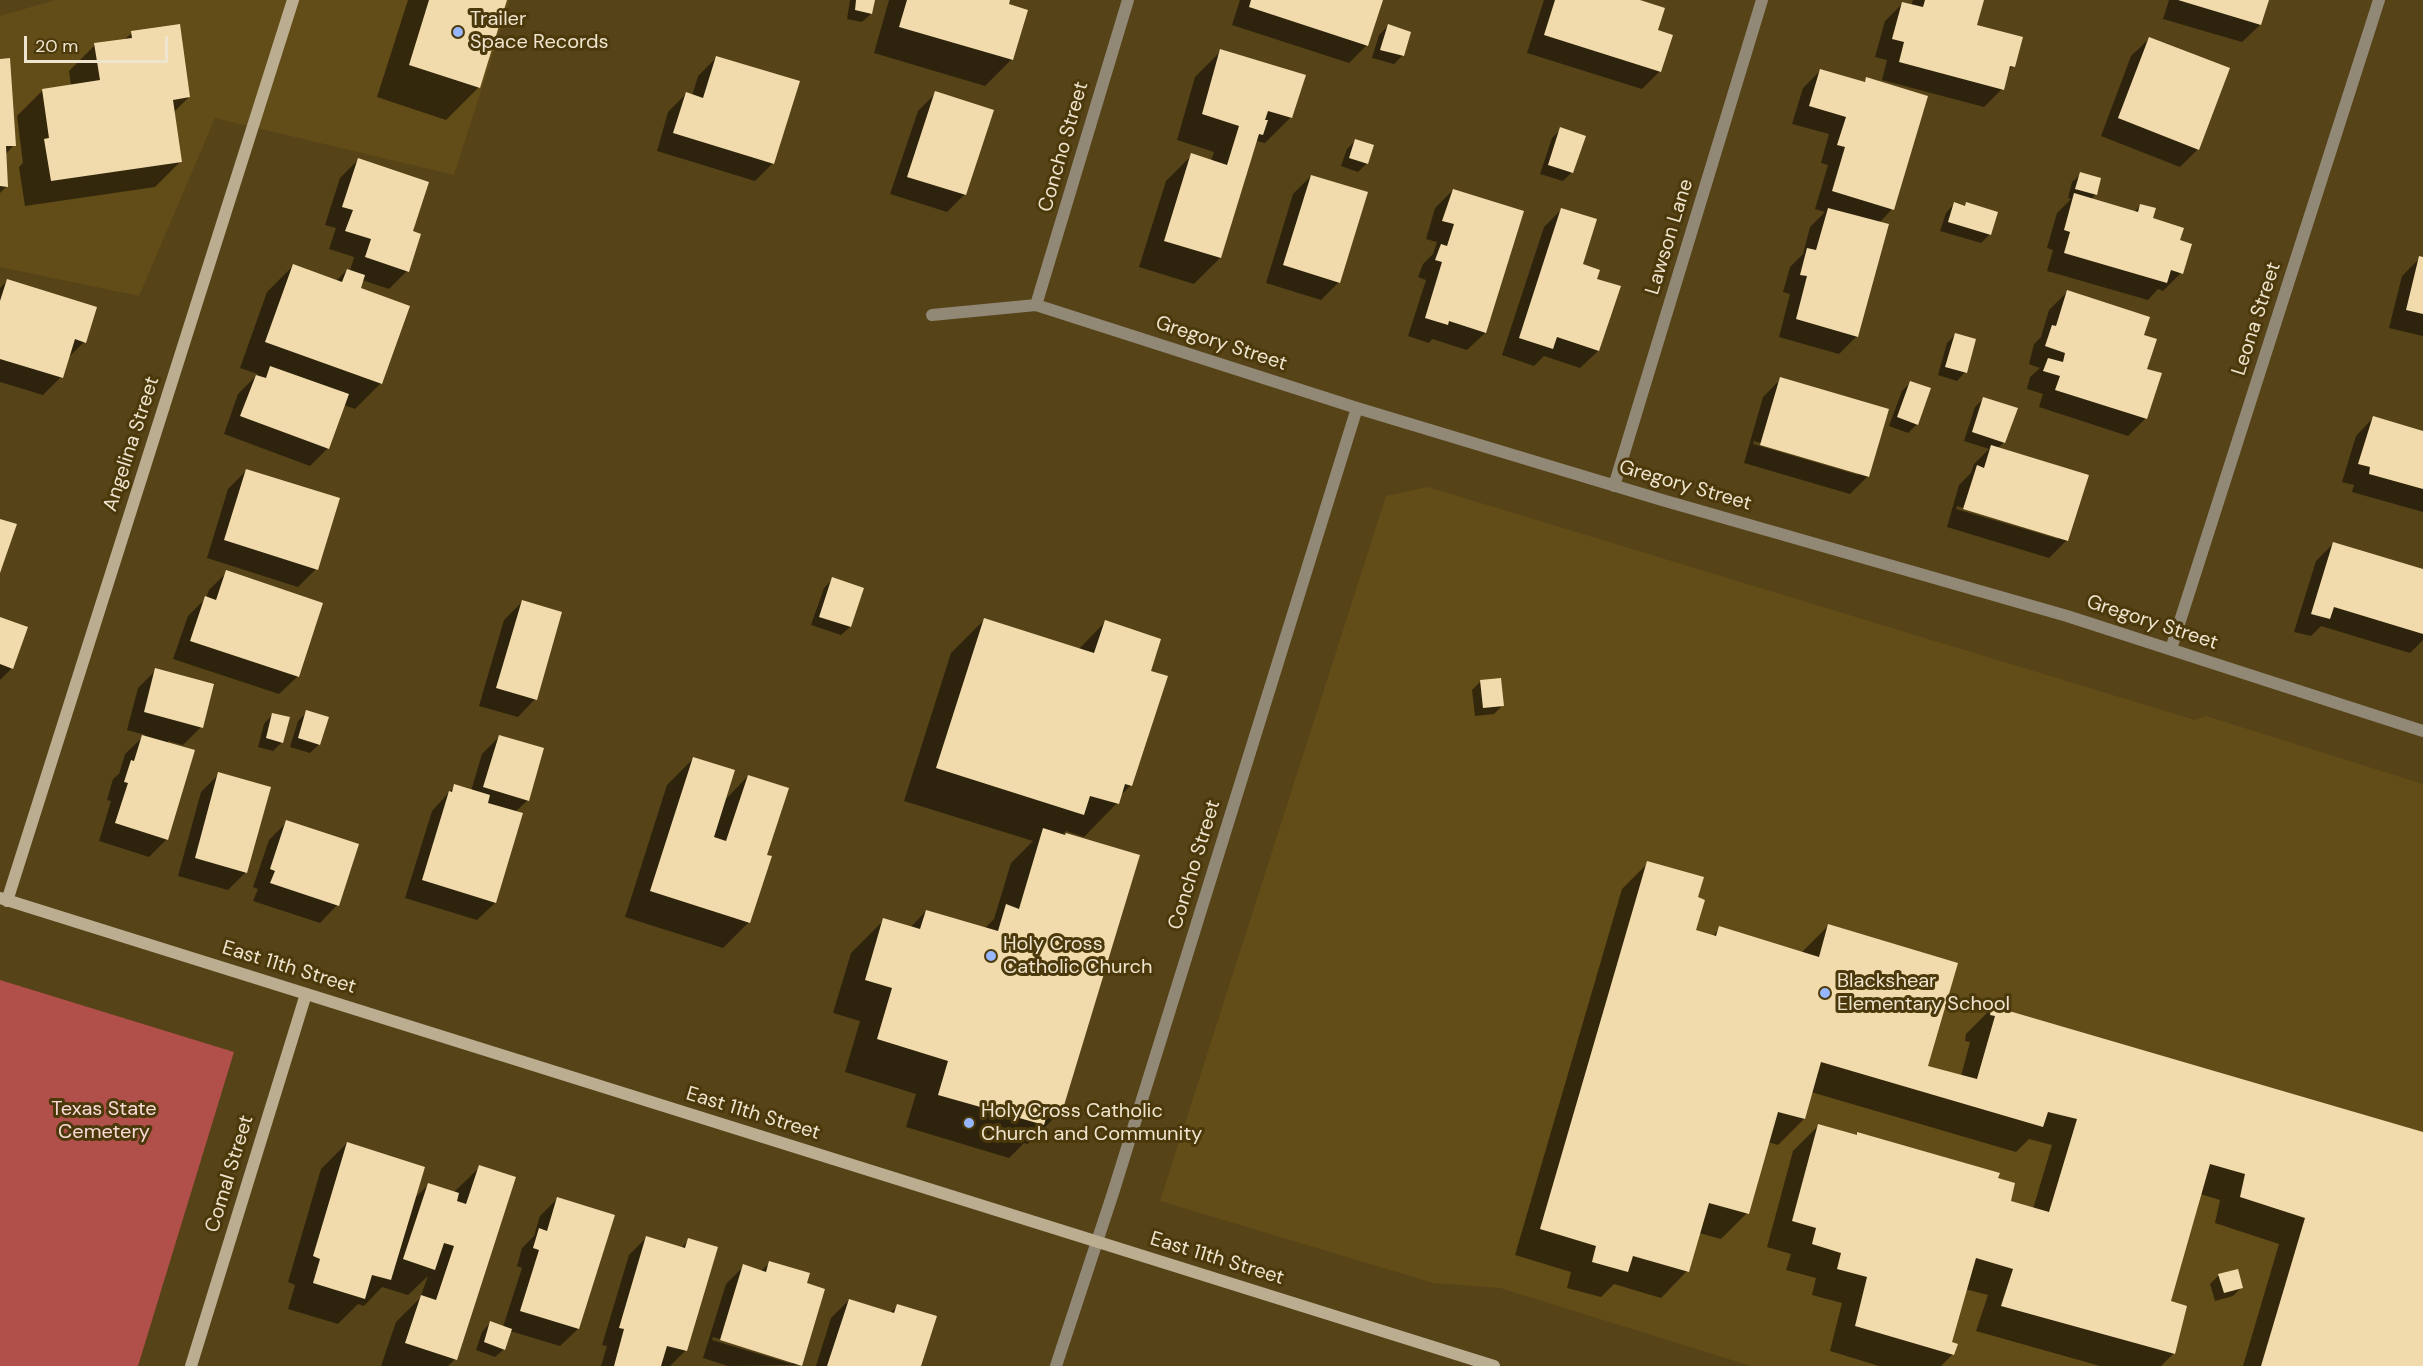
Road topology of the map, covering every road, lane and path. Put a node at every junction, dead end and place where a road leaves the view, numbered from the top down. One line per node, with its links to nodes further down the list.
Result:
1 (293, 0): 11 (street, Angelina Street)
2 (1128, 0): 5 (street, Concho Street)
3 (1762, 0): 8 (street, Lawson Lane)
4 (2379, 0): 9 (street, Leona Street)
5 (1036, 305): 6 (street, Gregory Street); 7 (street, Gregory Street)
6 (933, 315)
7 (1357, 408): 8 (street, Gregory Street); 13 (street, Concho Street)
8 (1614, 486): 9 (street, Gregory Street)
9 (2171, 649): 10 (street, Gregory Street)
10 (2423, 731)
11 (4, 900): 12 (street, East 11th Street)
12 (306, 994): 13 (street, East 11th Street); 14 (street, Comal Street)
13 (1097, 1243): 15 (street, Concho Street); 16 (street, East 11th Street)
14 (191, 1366)
15 (1056, 1366)
16 (1494, 1366)

